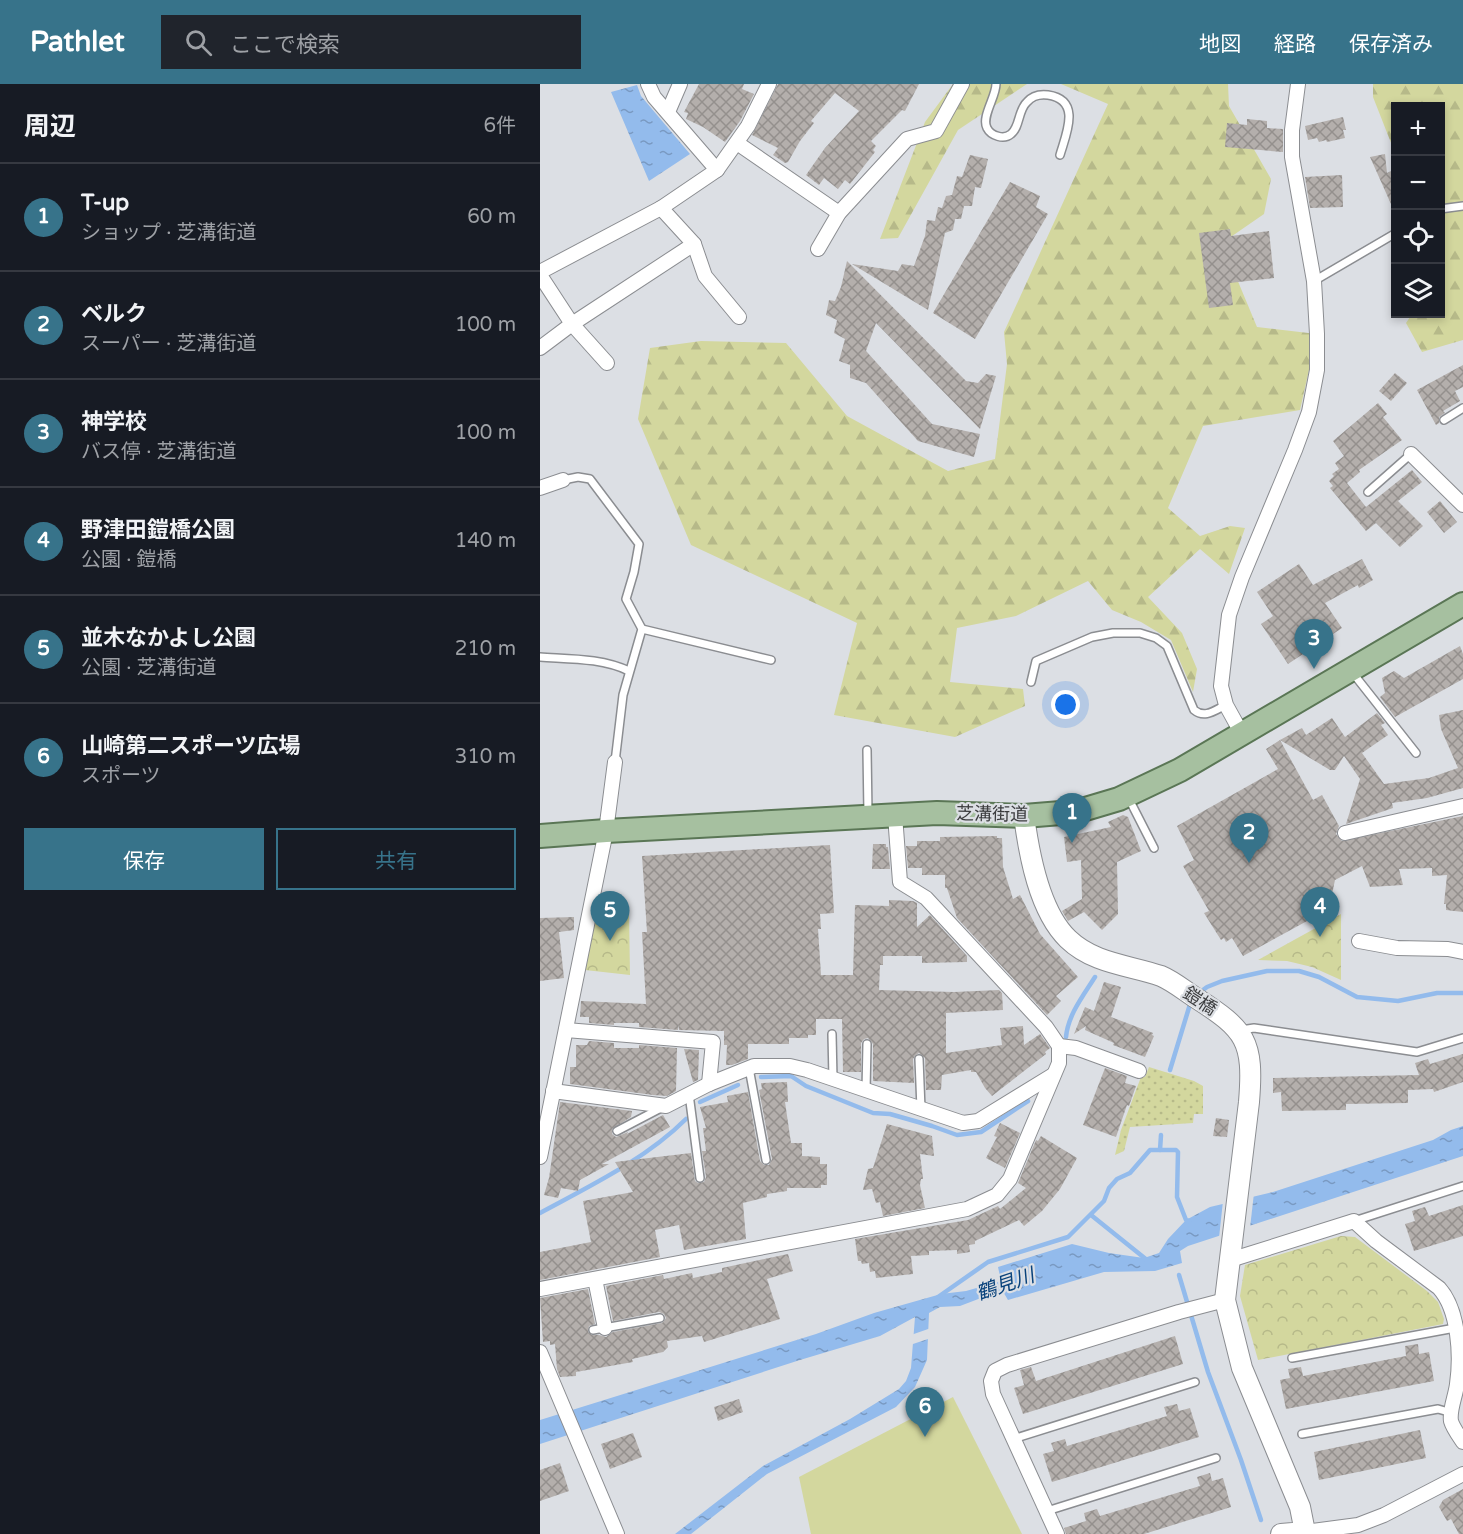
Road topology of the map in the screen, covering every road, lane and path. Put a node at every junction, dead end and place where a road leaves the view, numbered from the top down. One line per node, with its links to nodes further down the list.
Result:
1 (648, 84): 7 (street)
2 (680, 84): 7 (street)
3 (769, 84): 8 (street)
4 (962, 84): 14 (street)
5 (996, 84): 9 (lane)
6 (1298, 84): 19 (street)
7 (668, 112): 10 (street)
8 (737, 143): 10 (street); 14 (street)
9 (1060, 155)
10 (717, 170): 12 (street)
11 (1463, 206): 13 (lane)
12 (661, 208): 16 (street); 18 (street)
13 (1445, 208)
14 (839, 213): 17 (street)
15 (1391, 235): 19 (lane)
16 (694, 244): 20 (street); 21 (street)
17 (818, 249)
18 (540, 274): 21 (street)
19 (1314, 281): 38 (street)
20 (740, 317)
21 (572, 324): 22 (street); 23 (street)
22 (540, 348)
23 (607, 363)
24 (1463, 408): 25 (lane)
25 (1444, 420)
26 (1411, 454): 29 (lane); 30 (street)
27 (563, 480): 28 (street); 32 (lane)
28 (540, 488)
29 (1368, 492)
30 (1463, 505)
31 (1463, 604): 35 (main road, 芝溝街道)
32 (642, 629): 34 (lane); 36 (lane)
33 (540, 657): 36 (lane)
34 (771, 660)
35 (1350, 670): 39 (main road, 芝溝街道); 41 (lane)
36 (629, 671): 42 (lane)
37 (1031, 682): 38 (lane)
38 (1226, 705): 39 (street)
39 (1242, 734): 43 (main road, 芝溝街道)
40 (867, 750): 47 (lane)
41 (1416, 753)
42 (615, 762): 48 (street)
43 (1127, 796): 46 (main road, 芝溝街道); 51 (lane)
44 (1463, 806): 49 (street)
45 (895, 815): 46 (main road, 芝溝街道); 47 (main road, 芝溝街道); 59 (street)
46 (1024, 816): 54 (street, 鎧橋)
47 (868, 817): 48 (main road, 芝溝街道)
48 (606, 831): 50 (main road, 芝溝街道); 55 (street)
49 (1345, 833)
50 (540, 836)
51 (1154, 848)
52 (1359, 941): 53 (street)
53 (1463, 952)
54 (1237, 1029): 57 (lane); 78 (street)
55 (566, 1030): 65 (street); 67 (street)
56 (832, 1034): 64 (lane)
57 (1463, 1038)
58 (867, 1044): 66 (lane)
59 (1059, 1046): 62 (street); 63 (street)
60 (920, 1059): 70 (lane)
61 (749, 1068): 64 (street); 65 (street); 74 (lane)
62 (1139, 1071)
63 (1053, 1075): 70 (street); 79 (street)
64 (833, 1079): 66 (street)
65 (709, 1084): 68 (street)
66 (866, 1090): 70 (street)
67 (553, 1091): 69 (street); 71 (street)
68 (689, 1094): 69 (street); 75 (lane)
69 (666, 1106): 72 (lane)
70 (921, 1109)
71 (543, 1129): 73 (street)
72 (617, 1131)
73 (540, 1158)
74 (766, 1160)
75 (700, 1178)
76 (1463, 1186): 77 (lane)
77 (1354, 1221): 78 (street); 83 (street)
78 (1230, 1260): 81 (street)
79 (595, 1279): 80 (street); 84 (street)
80 (540, 1289)
81 (1225, 1300): 90 (street); 96 (street)
82 (660, 1318): 84 (lane)
83 (1455, 1328): 86 (lane); 88 (street)
84 (599, 1329)
85 (540, 1352): 97 (street)
86 (1292, 1358)
87 (1196, 1382): 90 (lane)
88 (1452, 1413): 89 (lane); 91 (street)
89 (1302, 1434)
90 (1013, 1439): 94 (street)
91 (1463, 1442)
92 (1216, 1458): 94 (lane)
93 (1462, 1476): 95 (street)
94 (1047, 1511): 98 (street)
95 (1359, 1530): 96 (street)
96 (1305, 1532): 99 (street)
97 (617, 1534)
98 (1057, 1534)
99 (1281, 1534)

